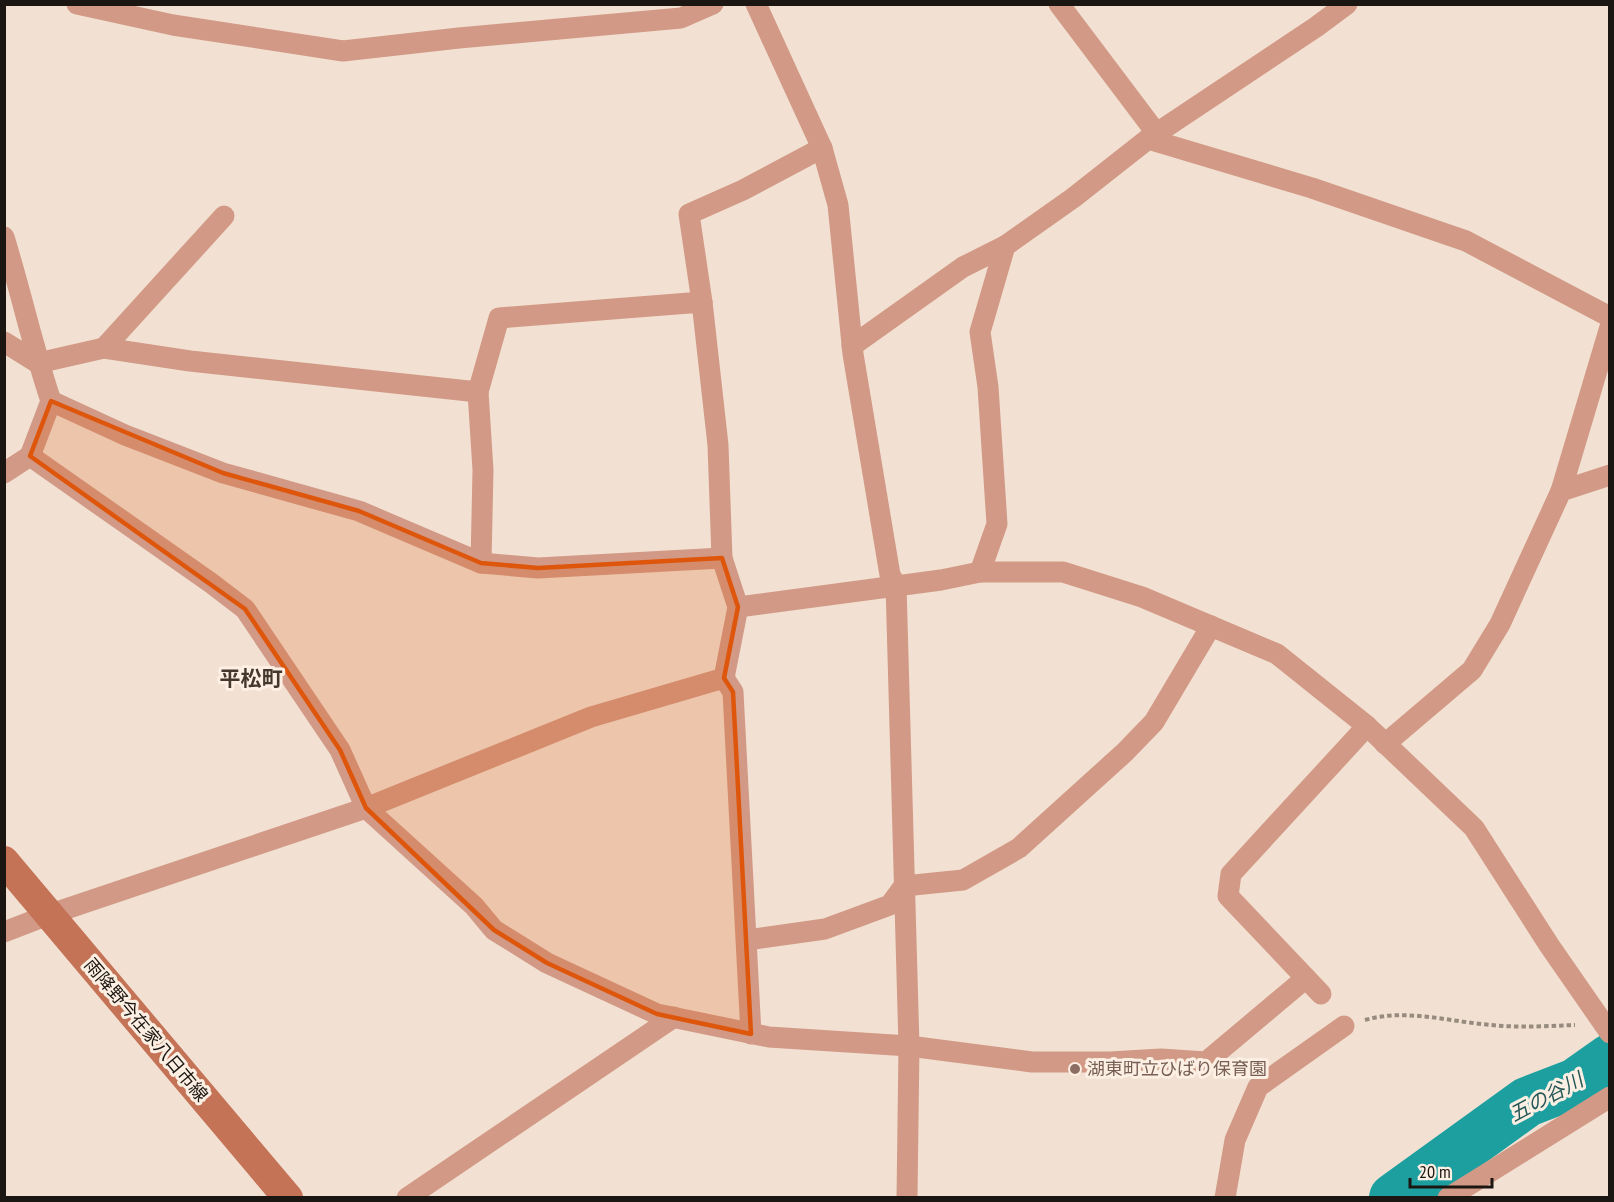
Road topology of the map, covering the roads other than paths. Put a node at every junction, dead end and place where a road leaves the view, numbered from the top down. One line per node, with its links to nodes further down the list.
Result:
1 (77, 4): 2 (street)
2 (713, 4)
3 (756, 4): 7 (street)
4 (1059, 4): 6 (street)
5 (1347, 4): 6 (street)
6 (1152, 137): 10 (street); 12 (street)
7 (822, 148): 11 (street); 15 (street)
8 (224, 216): 16 (street)
9 (4, 237): 17 (street)
10 (1005, 246): 15 (street); 26 (street)
11 (702, 302): 18 (street); 24 (street)
12 (1610, 317)
13 (1610, 327): 23 (street)
14 (4, 342): 17 (street)
15 (852, 346): 27 (street)
16 (104, 348): 17 (street); 18 (street)
17 (38, 363): 19 (street)
18 (478, 392): 25 (street)
19 (51, 401): 20 (street); 25 (street)
20 (30, 456): 21 (street); 33 (street)
21 (4, 473)
22 (1610, 475): 23 (street)
23 (1561, 490): 32 (street)
24 (722, 558): 25 (street); 28 (street)
25 (481, 563)
26 (980, 572): 27 (street); 29 (street)
27 (896, 585): 28 (street); 35 (street)
28 (738, 608): 30 (street)
29 (1211, 626): 31 (street); 35 (street)
30 (724, 678): 33 (street); 38 (street)
31 (1366, 726): 32 (street); 39 (street)
32 (1385, 744): 43 (street)
33 (366, 808): 36 (street); 41 (street)
34 (4, 861): 36 (main road, 雨降野今在家八日市線)
35 (904, 886): 38 (street); 45 (street)
36 (48, 915): 37 (street); 47 (main road, 雨降野今在家八日市線)
37 (4, 932)
38 (747, 940): 44 (street)
39 (1306, 978): 40 (street); 45 (street)
40 (1321, 994)
41 (674, 1017): 44 (street); 48 (street)
42 (1344, 1026): 50 (street)
43 (1606, 1028)
44 (751, 1034): 45 (street)
45 (909, 1046): 49 (street)
46 (1610, 1097): 51 (street)
47 (288, 1197)
48 (407, 1197)
49 (907, 1197)
50 (1225, 1197)
51 (1448, 1197)

